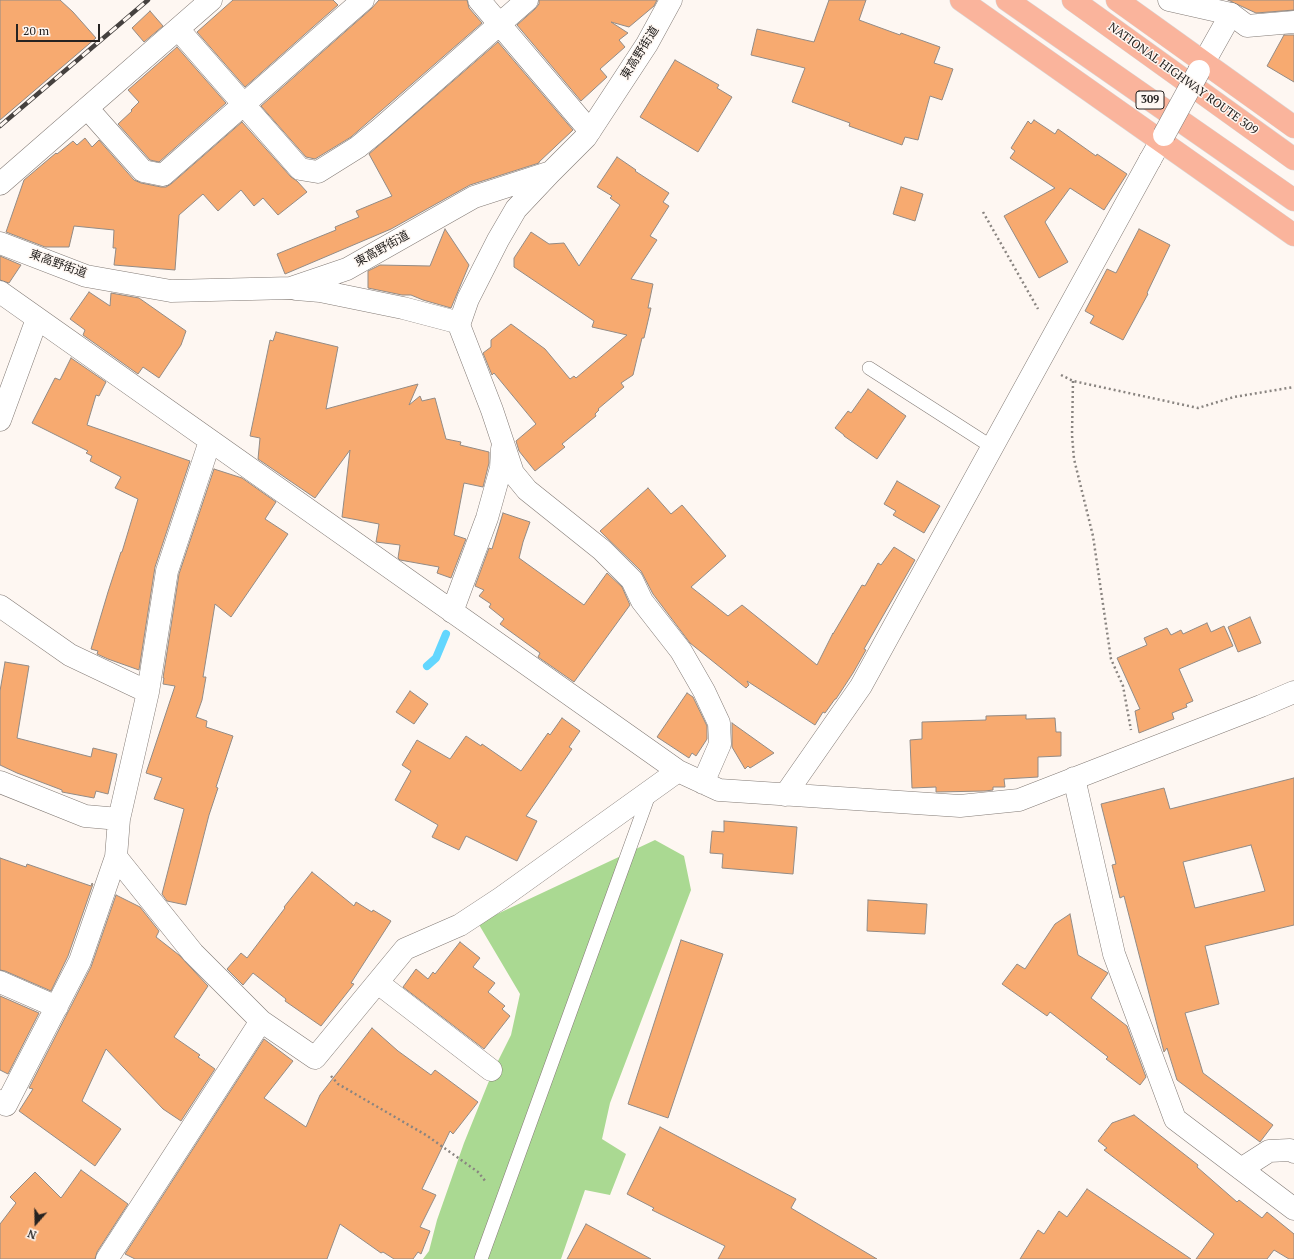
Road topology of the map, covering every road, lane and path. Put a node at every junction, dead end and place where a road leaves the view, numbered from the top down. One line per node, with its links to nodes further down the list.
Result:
1 (211, 0): 14 (street)
2 (363, 0): 16 (street)
3 (479, 0): 13 (street)
4 (527, 0): 13 (street)
5 (671, 0): 19 (street, 東高野街道)
6 (961, 0): 20 (highway, 309)
7 (1007, 0): 24 (highway, 309)
8 (1073, 0): 21 (highway, NATIONAL HIGHWAY ROUTE 309)
9 (1117, 0): 15 (highway)
10 (1169, 0): 11 (street)
11 (1235, 7): 12 (street); 15 (street)
12 (1294, 22)
13 (499, 24): 16 (street); 19 (street)
14 (178, 29): 16 (street); 17 (street)
15 (1202, 67): 18 (highway); 20 (street, bridge)
16 (244, 104): 17 (street)
17 (87, 108): 23 (street)
18 (1294, 127)
19 (590, 131): 22 (street, 東高野街道)
20 (1163, 138): 26 (highway, 309); 32 (street)
21 (1294, 159)
22 (550, 173): 28 (street, 東高野街道); 31 (street)
23 (0, 184)
24 (1294, 200)
25 (983, 212): 32 (path)
26 (1294, 235)
27 (0, 243): 28 (street, 東高野街道)
28 (291, 288): 31 (street)
29 (0, 292): 30 (street)
30 (37, 319): 35 (street); 37 (street)
31 (460, 323): 36 (street)
32 (1053, 335): 38 (street)
33 (869, 368): 38 (lane)
34 (1294, 387): 43 (path)
35 (0, 420)
36 (502, 440): 40 (street); 47 (street)
37 (210, 441): 40 (street); 41 (street)
38 (992, 447): 49 (street)
39 (0, 606): 41 (street)
40 (452, 612): 44 (street)
41 (148, 692): 50 (street)
42 (1294, 692): 43 (street)
43 (1135, 754): 45 (street)
44 (678, 772): 47 (street); 48 (street)
45 (1074, 778): 49 (street); 60 (street)
46 (0, 782): 50 (street)
47 (703, 783): 49 (street)
48 (650, 791): 53 (street); 61 (lane)
49 (785, 795)
50 (119, 819): 51 (street)
51 (116, 857): 54 (street); 55 (street)
52 (0, 982): 54 (street)
53 (378, 982): 56 (street); 57 (street)
54 (57, 1007): 58 (street)
55 (261, 1021): 56 (street); 63 (street)
56 (315, 1058): 61 (path)
57 (492, 1070)
58 (0, 1101)
59 (1294, 1152): 60 (street)
60 (1241, 1169): 62 (street)
61 (502, 1200): 64 (lane)
62 (1294, 1209)
63 (107, 1259)
64 (481, 1259)

